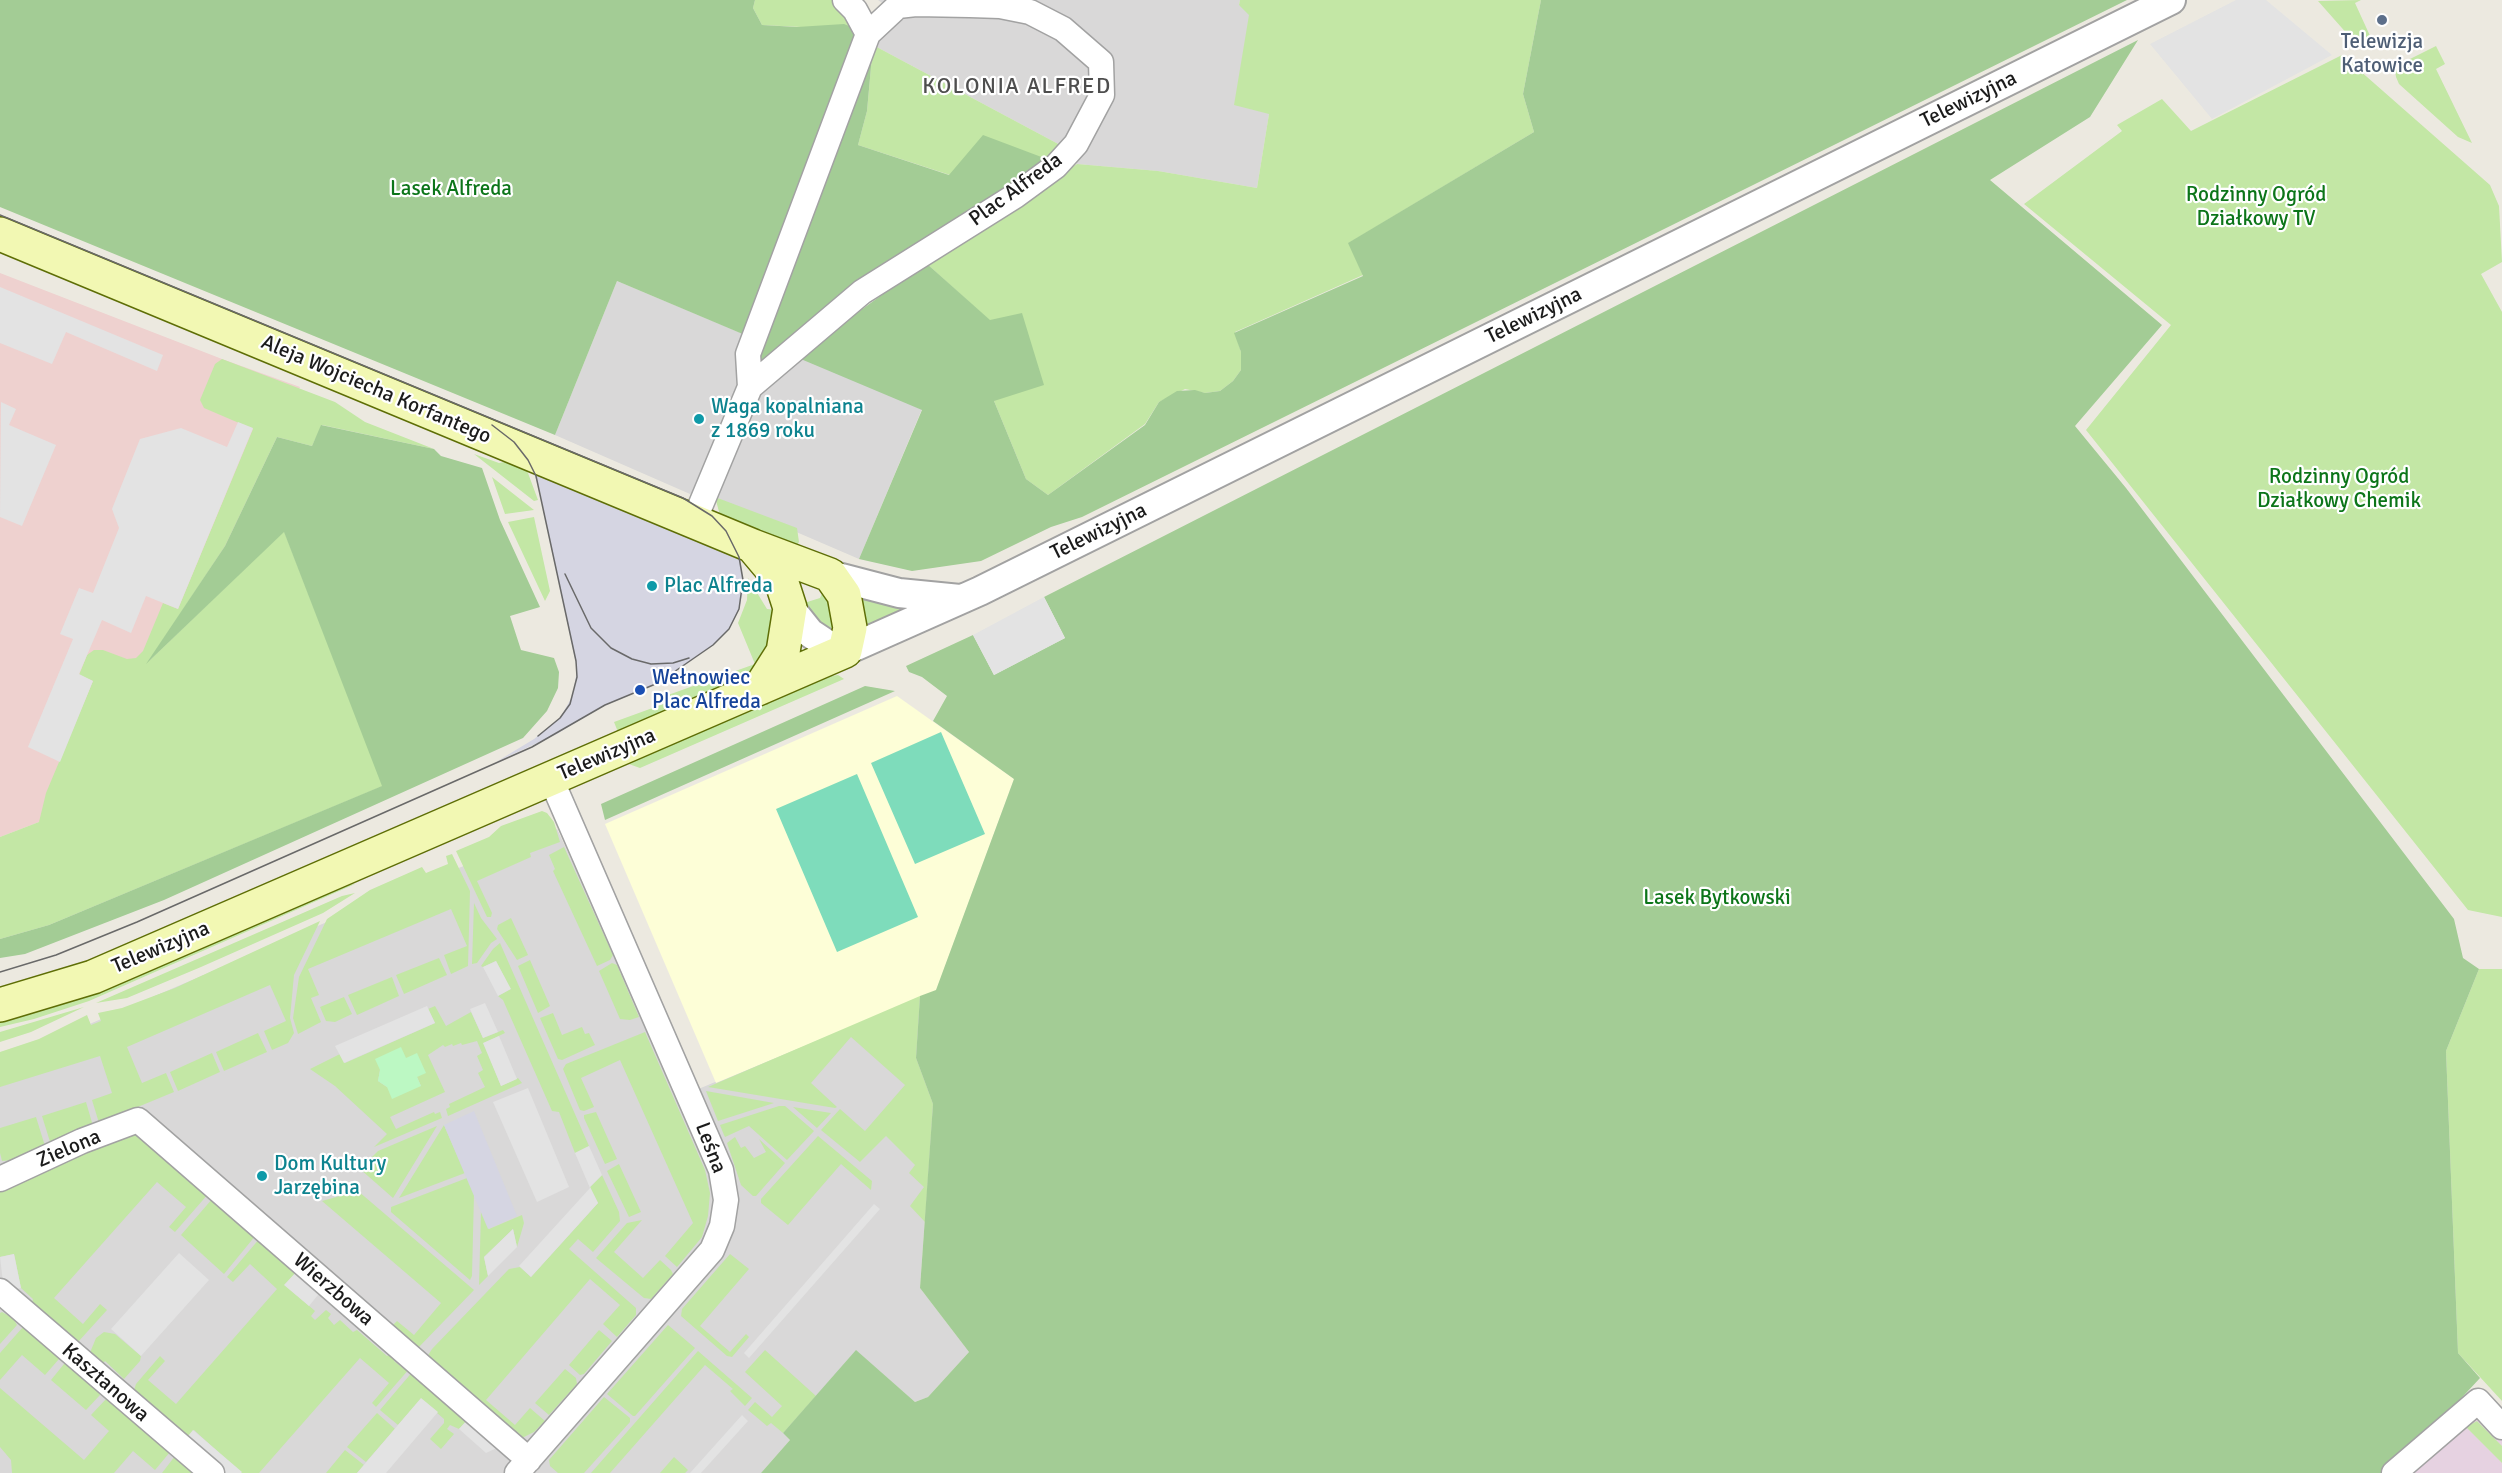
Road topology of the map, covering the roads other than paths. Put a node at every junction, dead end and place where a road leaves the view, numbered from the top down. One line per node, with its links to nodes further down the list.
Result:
1 (845, 0): 3 (street)
2 (2171, 0): 9 (street, Telewizyjna)
3 (868, 34): 5 (street, Plac Alfreda); 5 (street, Plac Alfreda)
4 (0, 234): 6 (main road, Aleja Wojciecha Korfantego)
5 (750, 387): 6 (street, Plac Alfreda)
6 (694, 521): 7 (main road, Aleja Wojciecha Korfantego)
7 (753, 546): 8 (main road, Aleja Wojciecha Korfantego); 10 (main road, Aleja Wojciecha Korfantego)
8 (830, 575): 9 (street, Aleja Wojciecha Korfantego); 11 (main road)
9 (962, 600): 11 (street, Telewizyjna)
10 (790, 608): 11 (street, Aleja Wojciecha Korfantego); 12 (main road, Aleja Wojciecha Korfantego)
11 (843, 652): 12 (main road, Telewizyjna)
12 (760, 688): 13 (main road, Telewizyjna)
13 (551, 779): 14 (main road, Telewizyjna); 19 (street, Leśna)
14 (0, 1005)
15 (138, 1120): 16 (street, Zielona); 19 (street, Wierzbowa)
16 (0, 1179)
17 (0, 1291): 20 (street, Kasztanowa)
18 (2502, 1427): 21 (street)
19 (523, 1467)
20 (212, 1473)
21 (2394, 1473)

